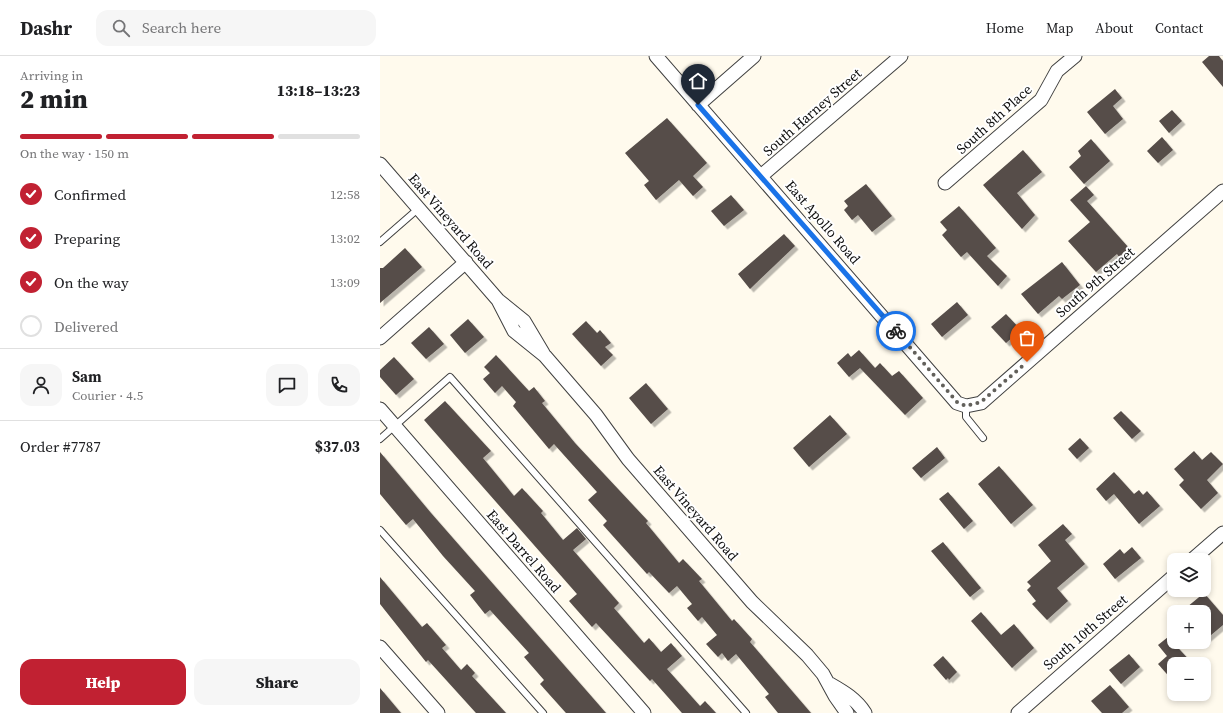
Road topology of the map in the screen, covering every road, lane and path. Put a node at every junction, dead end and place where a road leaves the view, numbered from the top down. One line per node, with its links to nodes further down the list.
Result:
1 (656, 56): 5 (street, East Apollo Road)
2 (754, 56): 5 (street)
3 (900, 56): 7 (street, South Harney Street)
4 (1074, 56): 8 (street, South 8th Place)
5 (698, 105): 7 (street, East Apollo Road)
6 (380, 164): 10 (street, East Vineyard Road)
7 (762, 176): 14 (street, East Apollo Road)
8 (945, 183)
9 (1223, 191): 14 (street, South 9th Street)
10 (419, 208): 11 (lane); 12 (street, East Vineyard Road)
11 (380, 242)
12 (466, 262): 13 (street); 24 (street, East Vineyard Road)
13 (380, 338)
14 (966, 406): 17 (lane)
15 (380, 409): 16 (street, East Darrel Road)
16 (395, 426): 18 (lane); 27 (street, East Darrel Road); 28 (lane)
17 (983, 438)
18 (380, 439)
19 (380, 530): 26 (lane)
20 (1223, 533): 21 (street)
21 (1200, 553)
22 (1167, 582): 31 (street, South 10th Street)
23 (380, 647): 25 (street)
24 (830, 684): 29 (street, East Vineyard Road); 30 (street, East Vineyard Road)
25 (438, 713)
26 (543, 713)
27 (644, 713)
28 (746, 713)
29 (847, 713)
30 (865, 713)
31 (1018, 713)

